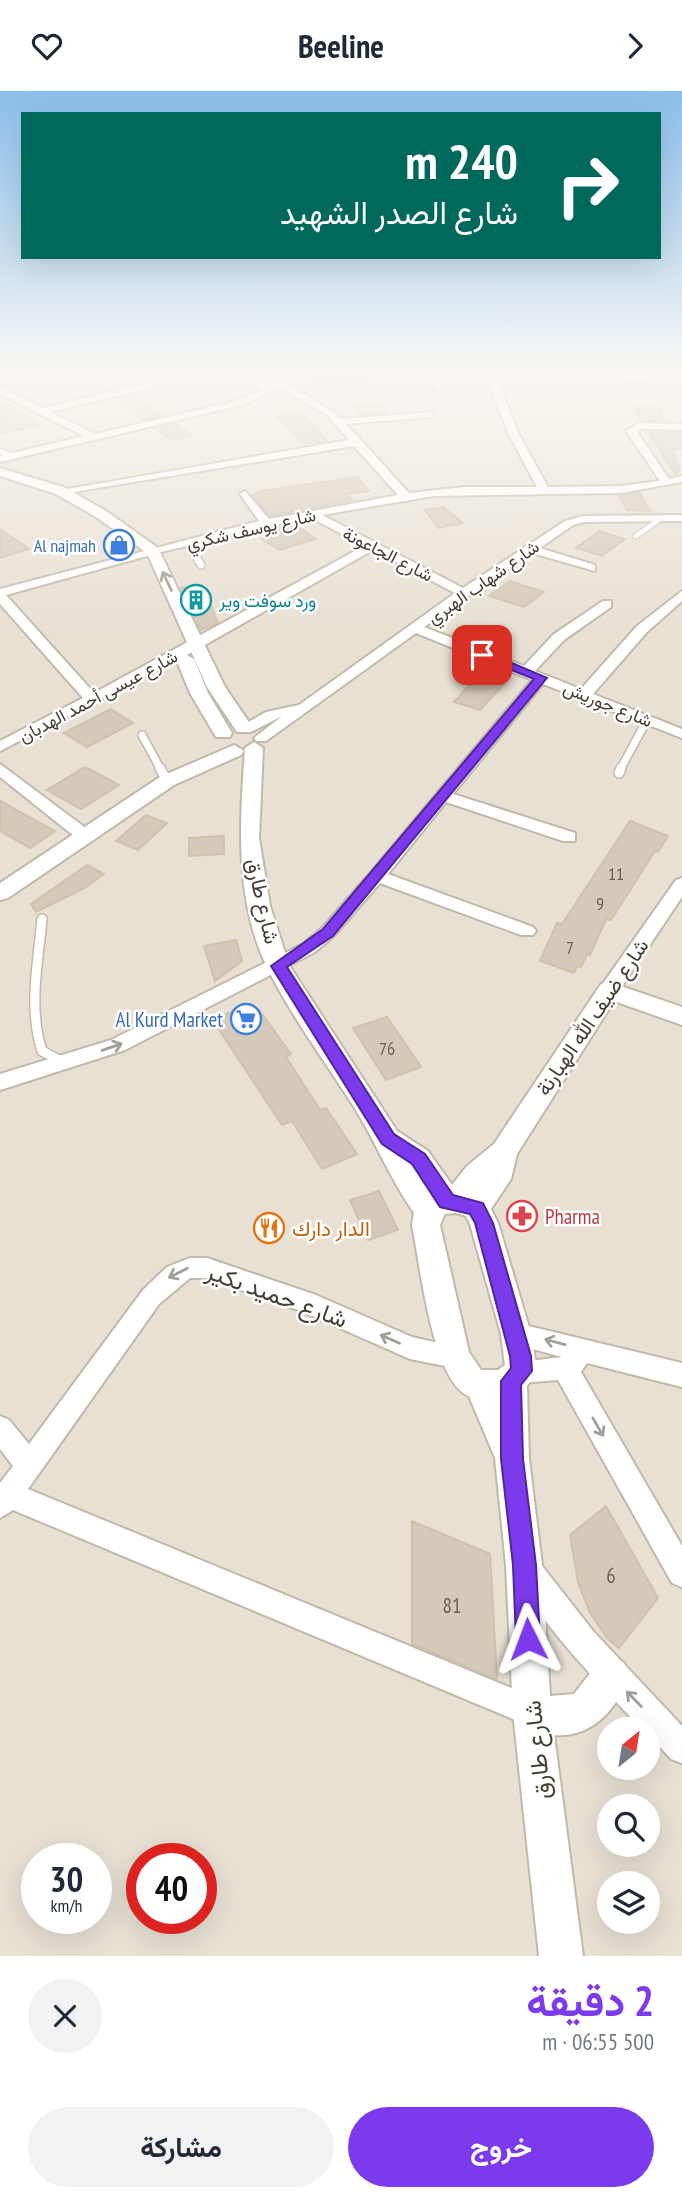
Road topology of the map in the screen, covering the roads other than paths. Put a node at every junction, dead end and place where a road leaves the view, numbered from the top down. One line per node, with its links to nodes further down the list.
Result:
1 (260, 458): 10 (street)
2 (371, 458): 12 (street)
3 (527, 458): 9 (street)
4 (650, 458): 8 (street)
5 (0, 471): 10 (street)
6 (0, 478): 22 (street)
7 (682, 479): 8 (street, شارع يوسف شكري)
8 (667, 483): 9 (street, شارع يوسف شكري)
9 (544, 490): 12 (street, شارع يوسف شكري)
10 (61, 491): 21 (street)
11 (245, 494): 16 (street)
12 (406, 497): 13 (street, شارع يوسف شكري)
13 (312, 515): 16 (street, شارع يوسف شكري); 19 (street, شارع الجاعونة)
14 (681, 518): 15 (street, شارع شهاب الهبري)
15 (660, 519): 17 (lane); 20 (street, شارع شهاب الهبري)
16 (267, 525): 18 (street, شارع يوسف شكري)
17 (636, 536)
18 (188, 543): 21 (street, شارع يوسف شكري); 23 (lane)
19 (370, 547): 26 (street, شارع الجاعونة); 31 (street, شارع عيسى أحمد الهدبان)
20 (528, 548): 24 (street); 26 (street, شارع شهاب الهبري)
21 (153, 551): 22 (street, شارع يوسف شكري); 31 (street, شارع طارق, one-way to 21)
22 (139, 561): 27 (street, شارع يوسف شكري)
23 (201, 565)
24 (592, 568)
25 (152, 589): 31 (street, شارع طارق)
26 (464, 593): 30 (street, شارع شهاب الهبري)
27 (0, 594): 34 (street)
28 (682, 595): 33 (street)
29 (607, 604): 32 (street)
30 (417, 629): 32 (street, شارع جوريش); 38 (street, شارع شهاب الهبري)
31 (188, 648): 34 (street, شارع عيسى أحمد الهدبان); 38 (street, شارع طارق)
32 (534, 675): 33 (street, شارع جوريش); 43 (street)
33 (584, 695): 35 (street, شارع جوريش)
34 (91, 698): 39 (street, شارع عيسى أحمد الهدبان)
35 (648, 720): 36 (street, شارع جوريش); 41 (lane)
36 (682, 734)
37 (142, 735): 42 (lane)
38 (240, 740): 42 (street); 51 (street, شارع طارق)
39 (0, 747)
40 (0, 769): 44 (street)
41 (619, 773)
42 (167, 781): 44 (street)
43 (443, 796): 45 (street); 46 (street)
44 (85, 837): 48 (street)
45 (569, 837)
46 (377, 876): 50 (street); 51 (street)
47 (680, 891): 52 (street, شارع ضيف الله الهبارنة)
48 (0, 893)
49 (42, 919): 54 (lane)
50 (527, 931)
51 (278, 966): 54 (street, one-way to 51); 56 (street, شارع طارق)
52 (609, 990): 53 (street); 56 (street, شارع ضيف الله الهبارنة)
53 (682, 1016)
54 (63, 1062): 55 (street)
55 (0, 1082)
56 (452, 1205): 57 (street, شارع طارق); 59 (street, شارع طارق)
57 (516, 1334): 58 (street, one-way to 57); 62 (street, شارع طارق)
58 (592, 1355): 60 (street); 61 (street)
59 (455, 1357): 62 (street, شارع طارق); 64 (street, شارع حميد بكير, one-way to 64)
60 (565, 1368): 62 (street); 67 (street, one-way to 67)
61 (682, 1375)
62 (505, 1380): 66 (street, شارع طارق)
63 (0, 1429): 64 (street)
64 (28, 1464): 65 (street, شارع حميد بكير)
65 (4, 1500): 69 (street)
66 (524, 1565): 68 (street); 69 (street, شارع طارق)
67 (682, 1573)
68 (611, 1676): 69 (street); 70 (street, one-way to 68)
69 (532, 1712): 71 (street, شارع طارق)
70 (682, 1748)
71 (561, 1956)

